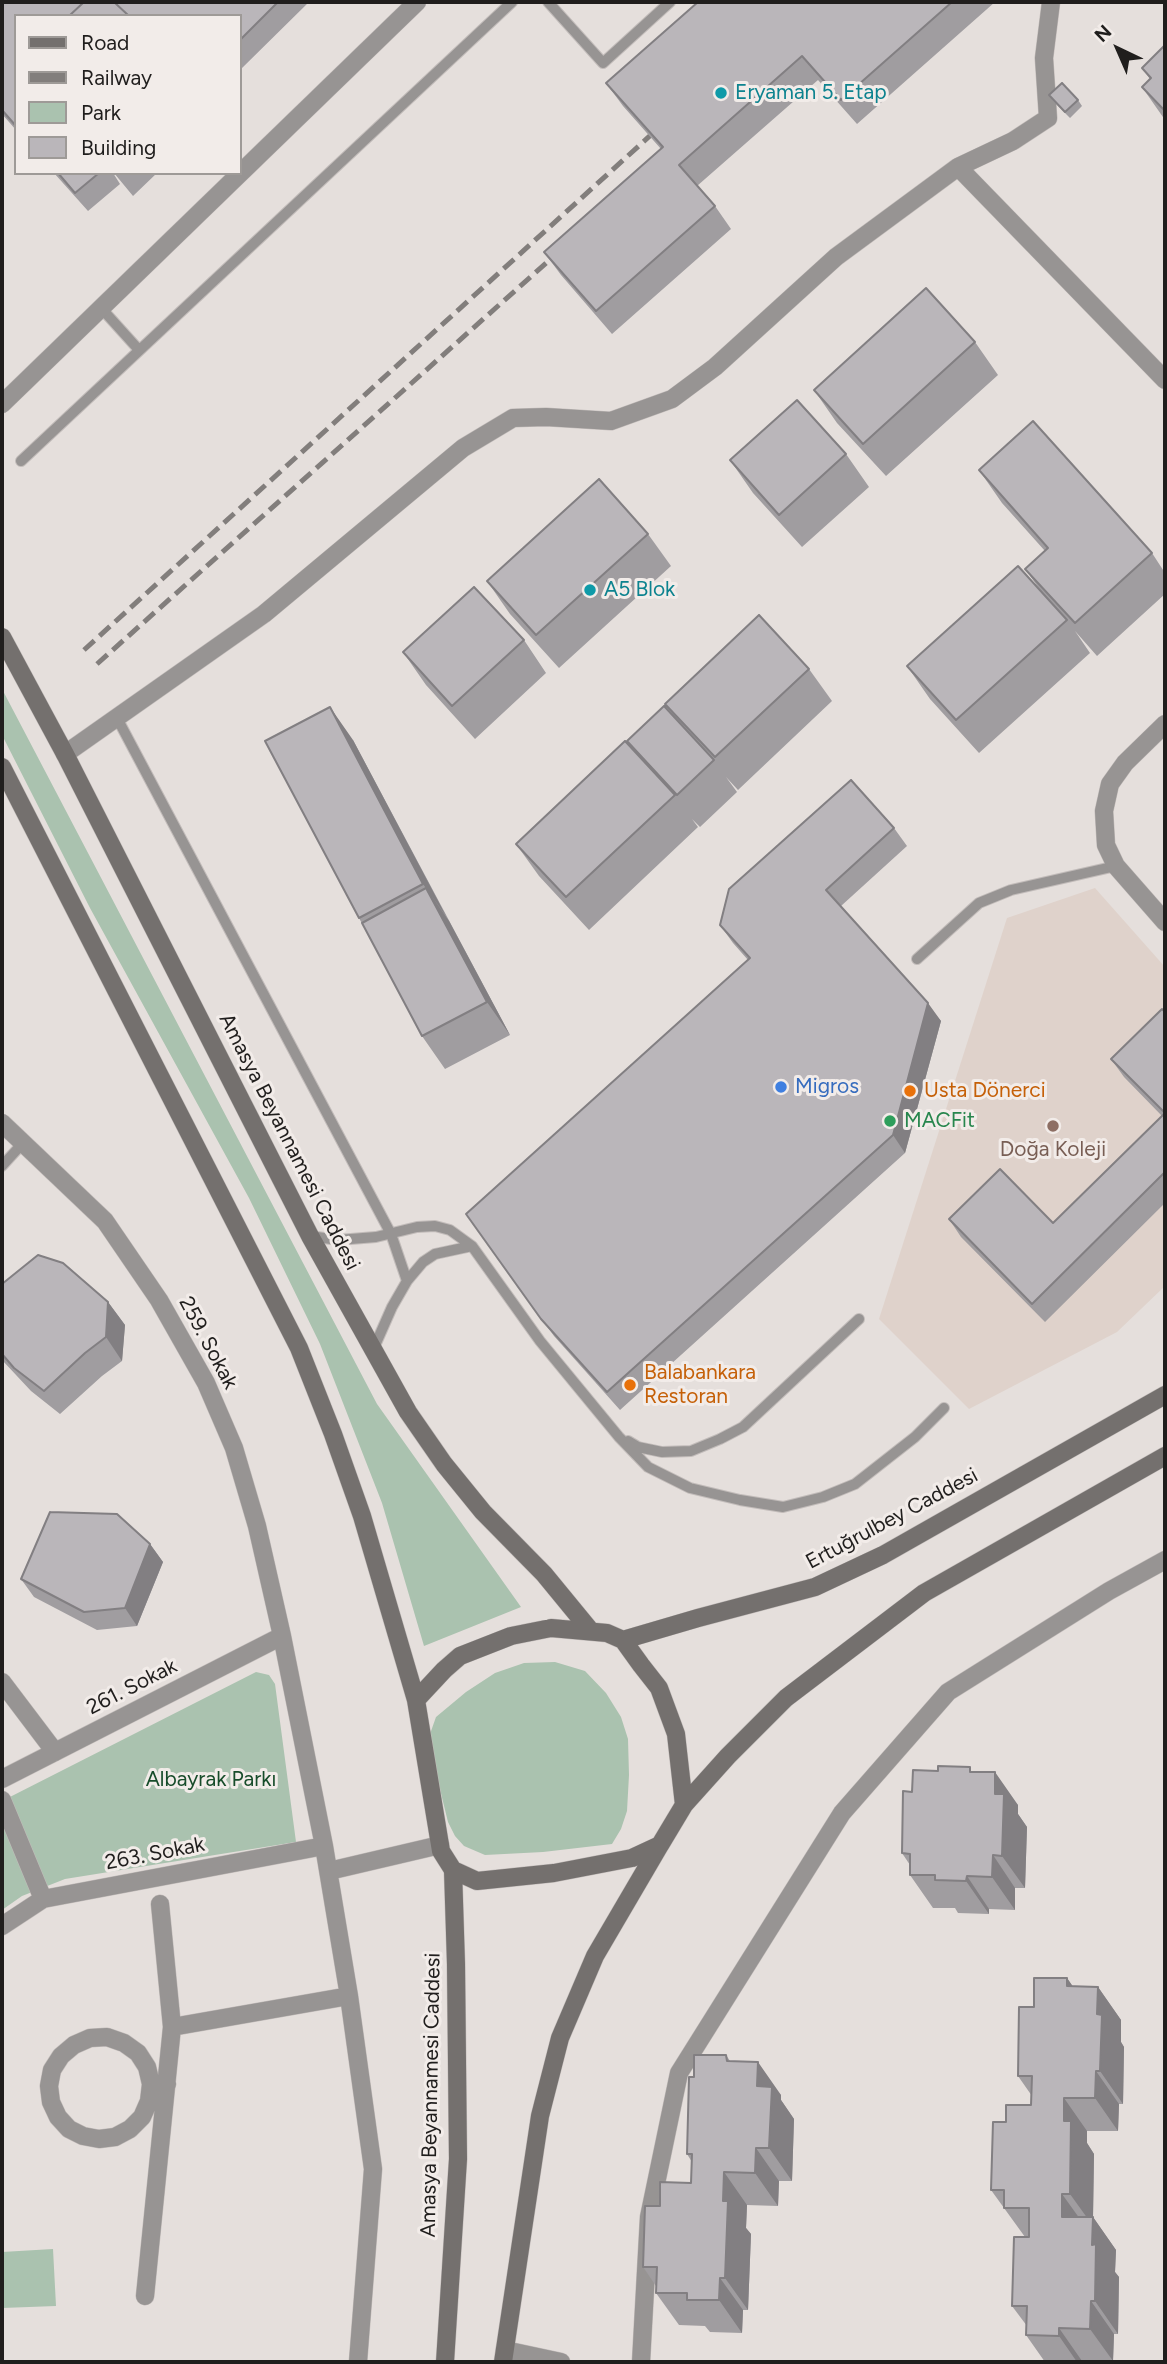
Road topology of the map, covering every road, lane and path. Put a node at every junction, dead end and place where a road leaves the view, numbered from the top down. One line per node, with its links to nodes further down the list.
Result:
1 (417, 2): 7 (street)
2 (512, 2): 10 (lane)
3 (548, 2): 4 (lane)
4 (670, 2)
5 (1051, 2): 6 (street)
6 (957, 167): 11 (street); 15 (street)
7 (242, 173)
8 (239, 175): 9 (street)
9 (102, 309): 10 (lane); 12 (street)
10 (139, 350): 13 (lane)
11 (1165, 380)
12 (2, 404)
13 (21, 461)
14 (2, 637): 17 (main road, Amasya Beyannamesi Caddesi)
15 (117, 718): 17 (street); 25 (lane)
16 (1162, 733): 19 (street)
17 (65, 754): 26 (main road, Amasya Beyannamesi Caddesi)
18 (2, 767): 40 (main road)
19 (1116, 866): 20 (street); 21 (lane)
20 (1165, 922)
21 (917, 959)
22 (2, 1123): 23 (street, 259. Sokak)
23 (23, 1143): 24 (lane); 37 (street, 259. Sokak)
24 (2, 1166)
25 (391, 1234): 26 (lane); 27 (lane); 28 (lane)
26 (310, 1236): 30 (main road, Amasya Beyannamesi Caddesi)
27 (472, 1246): 28 (lane); 33 (lane)
28 (407, 1281): 30 (lane)
29 (859, 1320): 33 (lane)
30 (373, 1350): 36 (main road, Amasya Beyannamesi Caddesi)
31 (1165, 1395): 38 (main road, Ertuğrulbey Caddesi)
32 (944, 1408): 33 (lane)
33 (619, 1437)
34 (1165, 1456): 44 (main road)
35 (1165, 1560): 61 (street)
36 (590, 1630): 38 (main road); 40 (main road)
37 (282, 1636): 41 (street, 261. Sokak); 47 (street, 259. Sokak)
38 (623, 1640): 44 (main road)
39 (2, 1682): 41 (street)
40 (416, 1700): 45 (main road)
41 (55, 1752): 42 (street, 261. Sokak)
42 (2, 1779)
43 (2, 1800): 50 (street)
44 (684, 1805): 46 (main road)
45 (440, 1845): 48 (main road); 49 (street)
46 (660, 1845): 48 (main road); 57 (main road)
47 (324, 1846): 49 (street, 259. Sokak); 50 (street, 263. Sokak)
48 (453, 1870): 59 (main road, Amasya Beyannamesi Caddesi)
49 (329, 1871): 53 (street, 259. Sokak)
50 (43, 1899): 52 (street, 263. Sokak)
51 (160, 1904): 54 (street)
52 (2, 1926)
53 (349, 1996): 54 (street); 58 (street, 259. Sokak)
54 (172, 2027): 55 (street)
55 (159, 2084): 55 (street); 56 (street)
56 (145, 2296)
57 (504, 2356): 60 (street)
58 (358, 2362)
59 (445, 2362)
60 (561, 2362)
61 (641, 2362)

